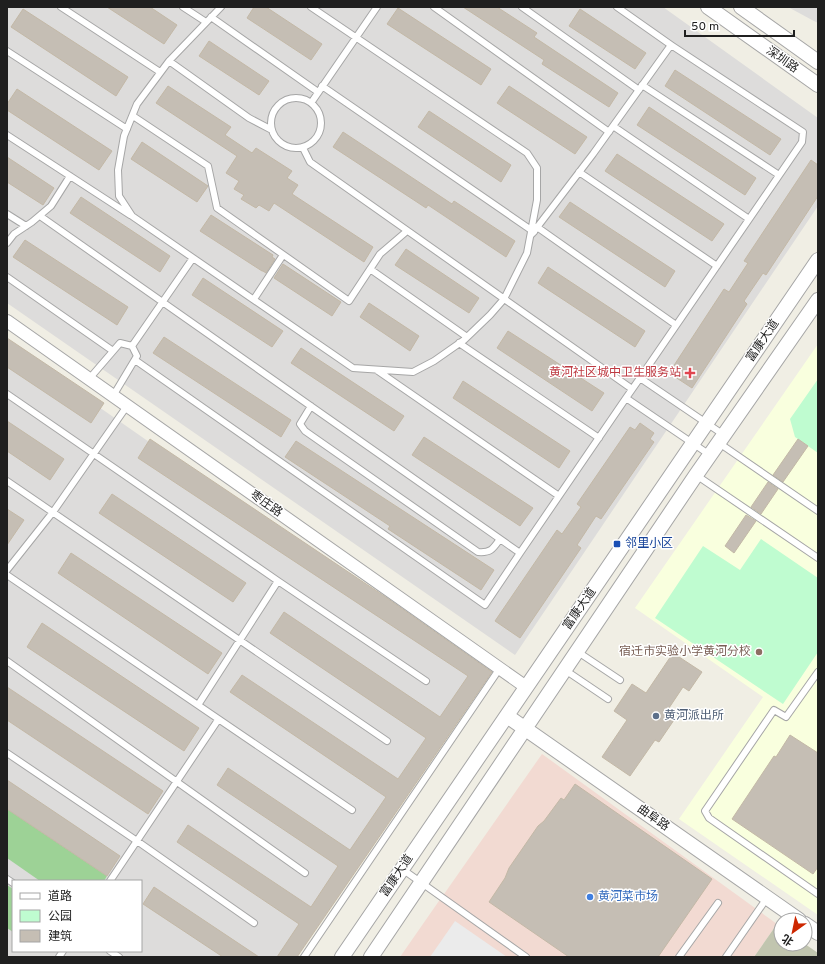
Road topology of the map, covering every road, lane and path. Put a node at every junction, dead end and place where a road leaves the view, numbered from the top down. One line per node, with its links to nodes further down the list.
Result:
1 (61, 7): 18 (lane)
2 (183, 7): 12 (lane)
3 (221, 7): 11 (lane)
4 (311, 7): 13 (lane)
5 (377, 7): 13 (lane)
6 (434, 7): 27 (lane)
7 (522, 7): 21 (lane)
8 (617, 7): 14 (lane)
9 (708, 7): 19 (street, 深圳路)
10 (741, 7): 17 (street, 深圳路)
11 (212, 17): 12 (lane); 22 (lane)
12 (206, 22): 16 (lane)
13 (356, 37): 20 (lane); 39 (lane)
14 (671, 45): 21 (lane); 31 (lane)
15 (7, 51): 25 (lane)
16 (169, 61): 18 (lane); 26 (lane)
17 (818, 62)
18 (160, 72): 24 (lane)
19 (818, 85)
20 (322, 86): 22 (lane); 39 (lane)
21 (640, 88): 27 (lane); 31 (lane)
22 (318, 92): 23 (lane)
23 (310, 103): 26 (lane); 29 (lane)
24 (133, 116): 25 (lane); 41 (lane)
25 (127, 129): 35 (lane)
26 (270, 129): 29 (lane)
27 (611, 129): 30 (lane); 36 (lane)
28 (7, 135): 32 (lane)
29 (303, 148): 38 (lane)
30 (579, 172): 39 (lane); 44 (lane)
31 (779, 175): 36 (lane)
32 (70, 176): 34 (lane); 35 (lane)
33 (7, 214): 37 (lane)
34 (40, 216): 37 (lane); 50 (lane)
35 (132, 216): 42 (lane)
36 (749, 219): 44 (lane)
37 (26, 226): 40 (lane)
38 (408, 231): 45 (lane); 48 (lane)
39 (533, 232): 48 (lane); 52 (lane)
40 (7, 243)
41 (283, 255): 45 (lane); 47 (lane)
42 (193, 258): 47 (lane); 50 (lane)
43 (818, 260): 67 (street, 富康大道)
44 (716, 266): 52 (lane)
45 (370, 269): 53 (lane)
46 (7, 277): 56 (lane)
47 (254, 299): 58 (lane)
48 (504, 299): 53 (lane); 61 (lane)
49 (818, 300): 69 (street, 富康大道)
50 (162, 302): 55 (lane); 66 (lane)
51 (7, 320): 60 (street, 枣庄路)
52 (676, 325): 59 (lane)
53 (467, 337): 54 (lane)
54 (459, 343): 58 (lane); 68 (lane)
55 (132, 346): 56 (lane); 57 (lane)
56 (113, 351): 60 (lane)
57 (135, 360): 63 (lane); 79 (lane)
58 (377, 370): 75 (lane)
59 (640, 378): 61 (lane); 67 (lane)
60 (89, 379): 63 (street, 枣庄路)
61 (632, 390): 64 (lane)
62 (7, 394): 71 (lane)
63 (113, 396): 65 (street, 枣庄路)
64 (626, 398): 68 (lane); 70 (lane)
65 (127, 406): 71 (lane); 87 (street, 枣庄路)
66 (311, 406): 78 (lane); 78 (lane)
67 (707, 424): 69 (lane); 70 (street, 富康大道)
68 (599, 438): 75 (lane)
69 (721, 439): 72 (street, 富康大道); 76 (lane)
70 (694, 443): 72 (lane); 92 (street, 富康大道)
71 (93, 454): 77 (lane); 83 (lane)
72 (710, 455): 73 (street, 富康大道)
73 (696, 475): 80 (lane); 85 (street, 富康大道)
74 (7, 481): 77 (lane)
75 (559, 496): 79 (lane)
76 (818, 511)
77 (53, 512): 81 (lane); 84 (lane)
78 (500, 539): 79 (lane)
79 (520, 553)
80 (818, 558)
81 (7, 570)
82 (7, 575): 94 (lane)
83 (278, 581): 84 (lane); 91 (lane)
84 (240, 640): 94 (lane); 98 (lane)
85 (578, 652): 88 (street, 富康大道); 90 (lane)
86 (7, 661): 100 (lane)
87 (500, 668): 92 (street, 枣庄路); 112 (lane)
88 (565, 670): 93 (lane); 97 (street, 富康大道)
89 (818, 672): 107 (lane)
90 (620, 680)
91 (426, 681)
92 (526, 687): 95 (street, 富康大道)
93 (608, 698)
94 (198, 705): 96 (lane)
95 (507, 716): 97 (street, 曲阜路); 103 (street, 富康大道)
96 (218, 720): 100 (lane); 101 (lane)
97 (525, 730): 106 (street, 富康大道); 108 (street, 曲阜路)
98 (387, 741)
99 (7, 753): 102 (lane)
100 (177, 782): 102 (lane); 104 (lane)
101 (352, 810)
102 (137, 841): 105 (lane); 111 (lane)
103 (402, 870): 106 (lane); 113 (street, 富康大道)
104 (305, 872)
105 (111, 880)
106 (421, 883): 114 (street, 富康大道); 115 (lane)
107 (818, 894)
108 (768, 898): 110 (street, 曲阜路); 117 (lane)
109 (718, 903): 116 (lane)
110 (788, 912)
111 (254, 923)
112 (304, 957)
113 (342, 957)
114 (371, 957)
115 (526, 957)
116 (680, 957)
117 (726, 957)

